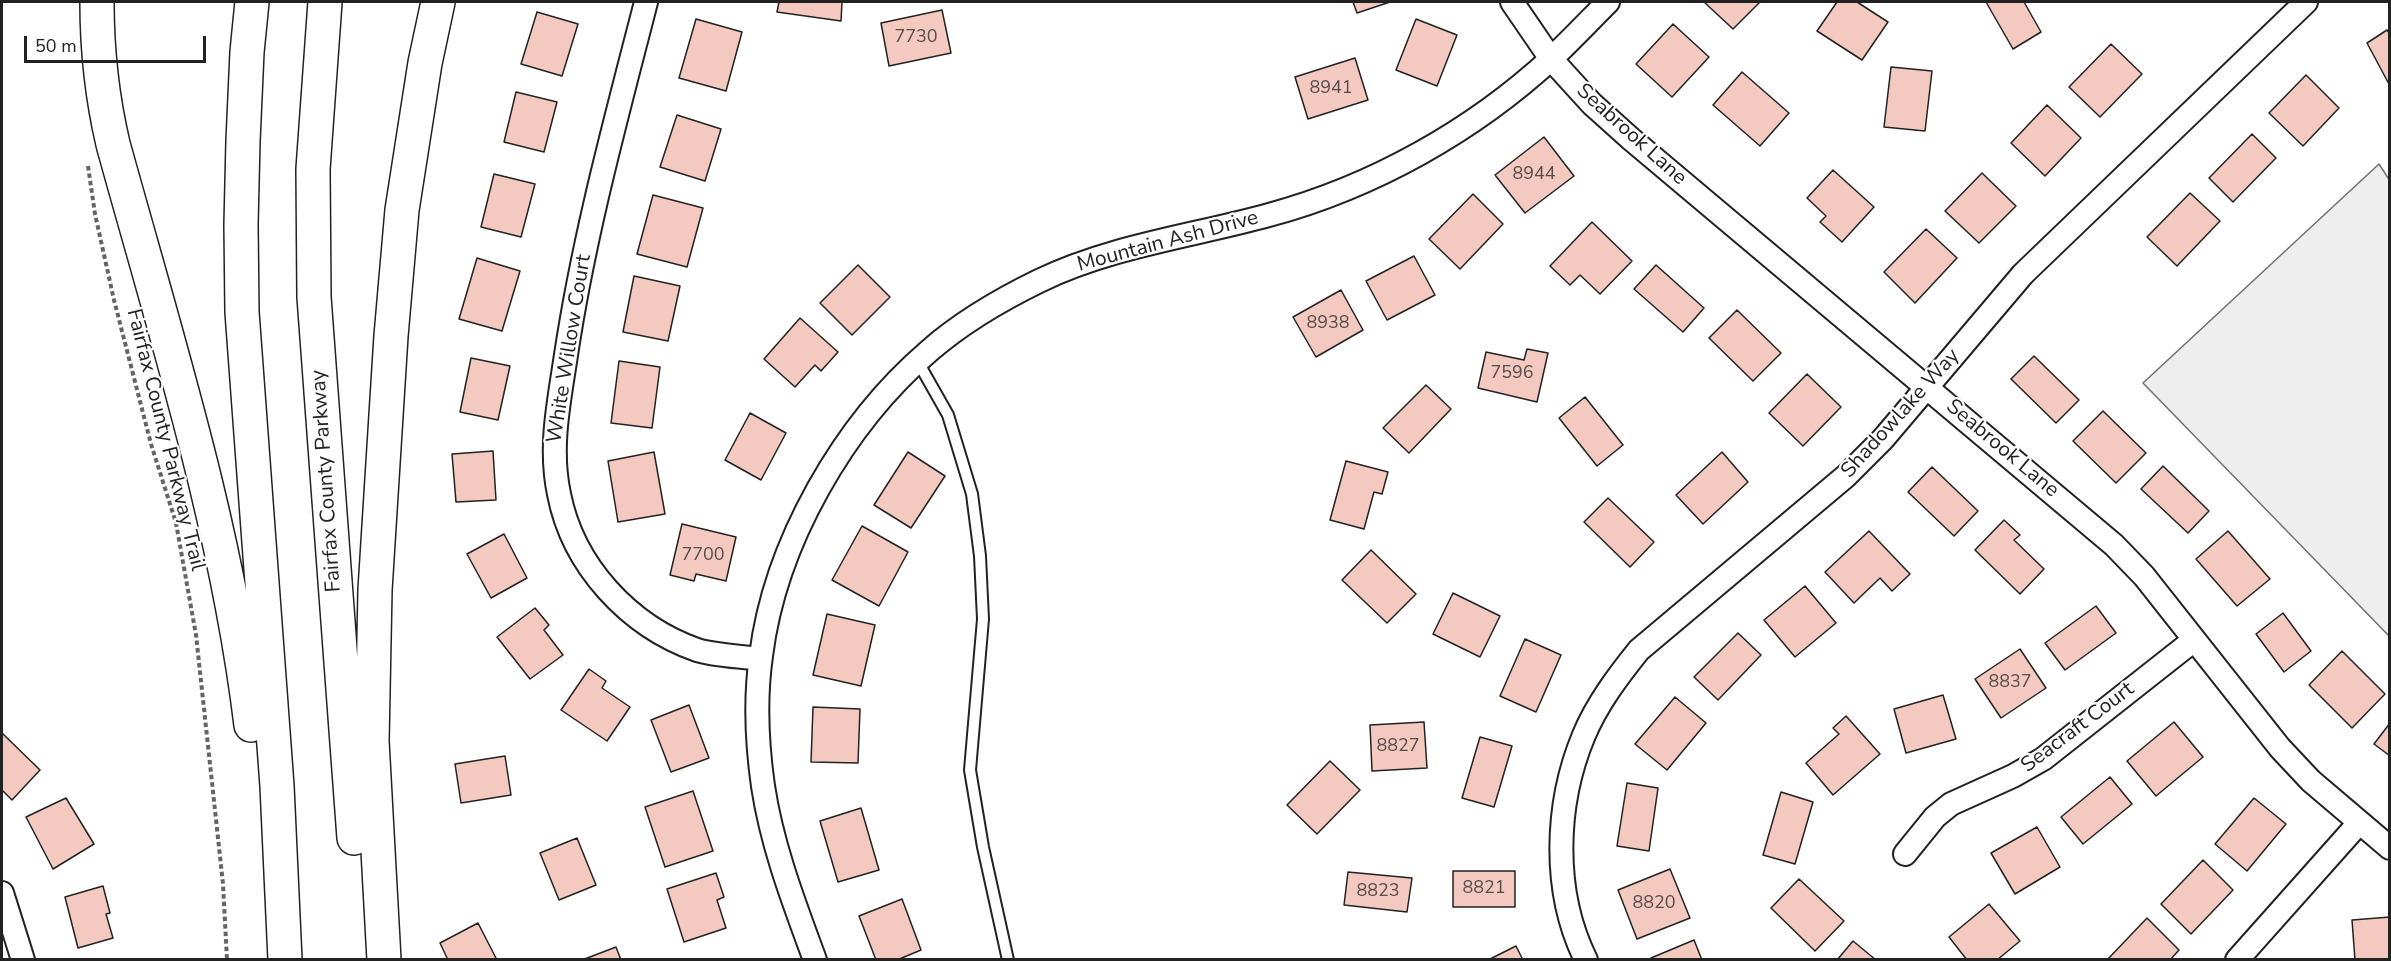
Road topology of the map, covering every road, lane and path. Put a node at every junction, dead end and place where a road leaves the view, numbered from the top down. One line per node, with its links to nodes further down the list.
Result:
1 (97, 2): 19 (highway)
2 (252, 2): 19 (highway)
3 (325, 2): 23 (highway, Fairfax County Parkway)
4 (438, 2): 24 (highway)
5 (646, 2): 14 (street, White Willow Court)
6 (1512, 2): 9 (street, Seabrook Lane)
7 (1608, 2): 9 (street, Mountain Ash Drive)
8 (2306, 2): 12 (street, Shadowlake Way)
9 (1551, 59): 11 (street, Mountain Ash Drive); 12 (street, Seabrook Lane)
10 (86, 158): 21 (path, Fairfax County Parkway Trail)
11 (918, 362): 14 (street, Mountain Ash Drive); 26 (lane)
12 (1927, 387): 13 (street, Seabrook Lane); 27 (street, Shadowlake Way)
13 (2194, 640): 15 (street, Seabrook Lane); 17 (street, Seacraft Court)
14 (760, 658): 25 (street, Mountain Ash Drive)
15 (2359, 822): 16 (street, Seabrook Lane); 28 (street)
16 (2390, 848)
17 (1905, 854)
18 (2, 893): 20 (street)
19 (282, 925): 22 (highway)
20 (23, 960)
21 (227, 960)
22 (285, 960)
23 (364, 960)
24 (384, 960)
25 (815, 960)
26 (1008, 960)
27 (1586, 960)
28 (2237, 960)

